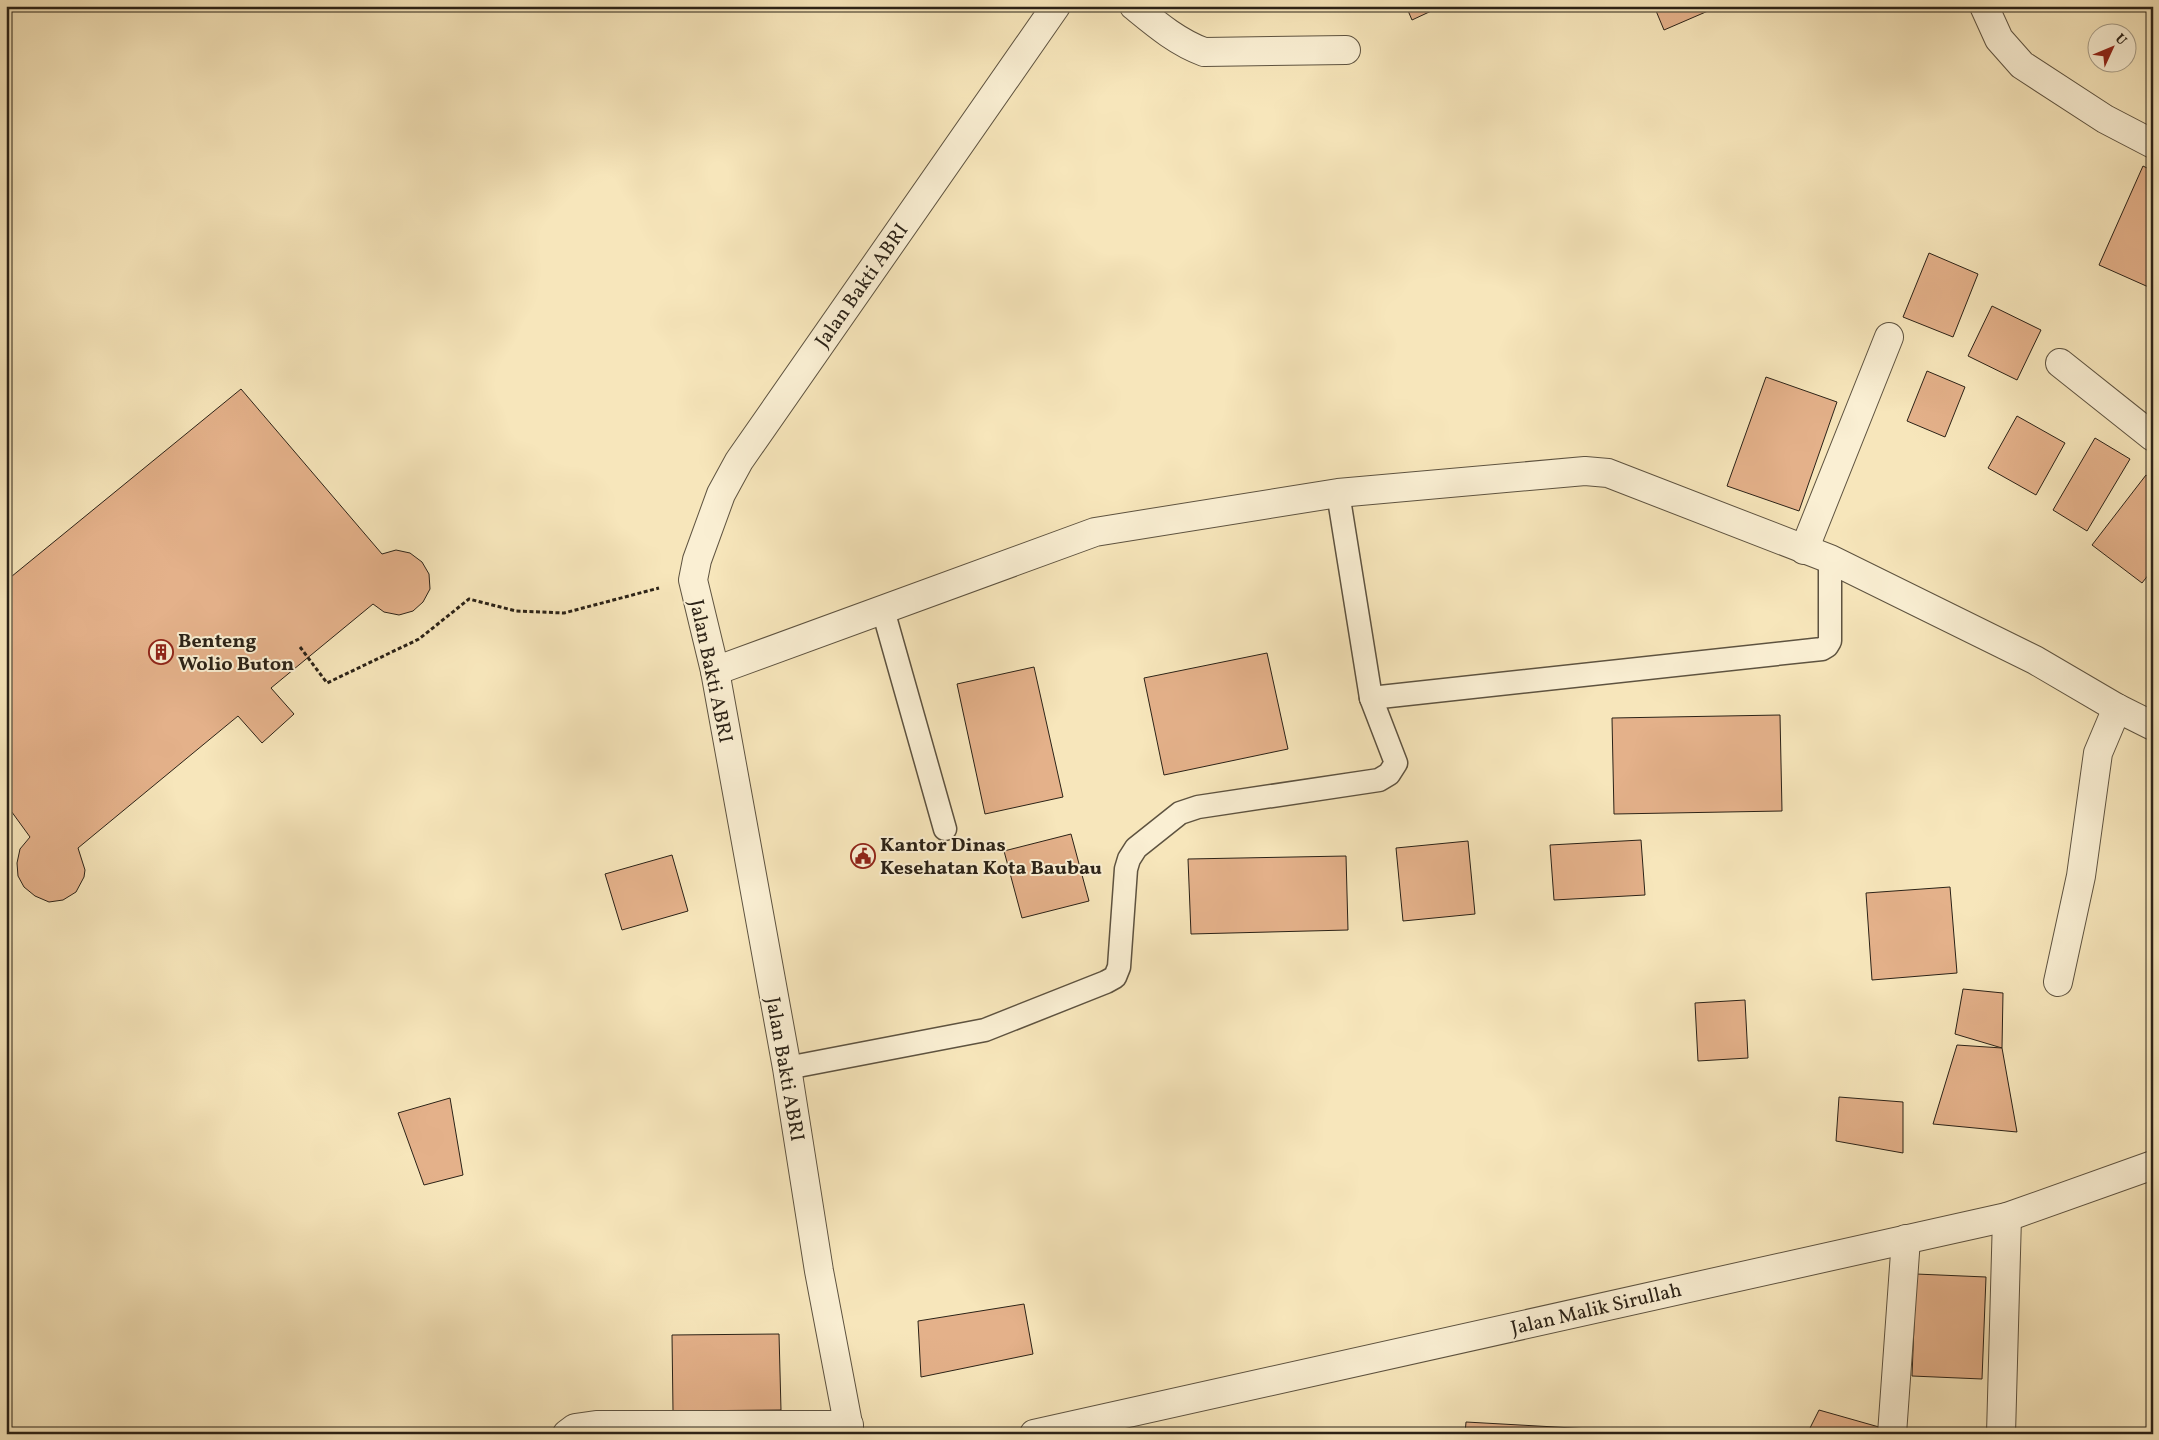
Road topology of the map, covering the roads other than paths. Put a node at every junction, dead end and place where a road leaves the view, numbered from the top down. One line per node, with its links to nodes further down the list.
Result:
1 (1056, 6): 13 (street, Jalan Bakti ABRI)
2 (1134, 6): 4 (street)
3 (1984, 6): 5 (street)
4 (1346, 50)
5 (2153, 144)
6 (1889, 337): 10 (street)
7 (2060, 363): 8 (street)
8 (2153, 437)
9 (1338, 493): 10 (street); 12 (street); 14 (lane)
10 (1804, 550): 11 (street)
11 (1830, 559): 14 (lane); 15 (street)
12 (883, 610): 13 (street); 17 (lane)
13 (715, 671): 19 (street, Jalan Bakti ABRI)
14 (1371, 698): 19 (lane)
15 (2117, 708): 16 (street); 18 (street)
16 (2153, 726)
17 (945, 829)
18 (2058, 982)
19 (787, 1068): 23 (street, Jalan Bakti ABRI)
20 (2153, 1165): 21 (street, Jalan Malik Sirullah)
21 (2007, 1217): 22 (street, Jalan Malik Sirullah); 27 (street)
22 (1906, 1239): 25 (street, Jalan Malik Sirullah); 26 (street)
23 (850, 1430): 24 (street)
24 (567, 1434)
25 (1034, 1434)
26 (1892, 1434)
27 (2000, 1434)

